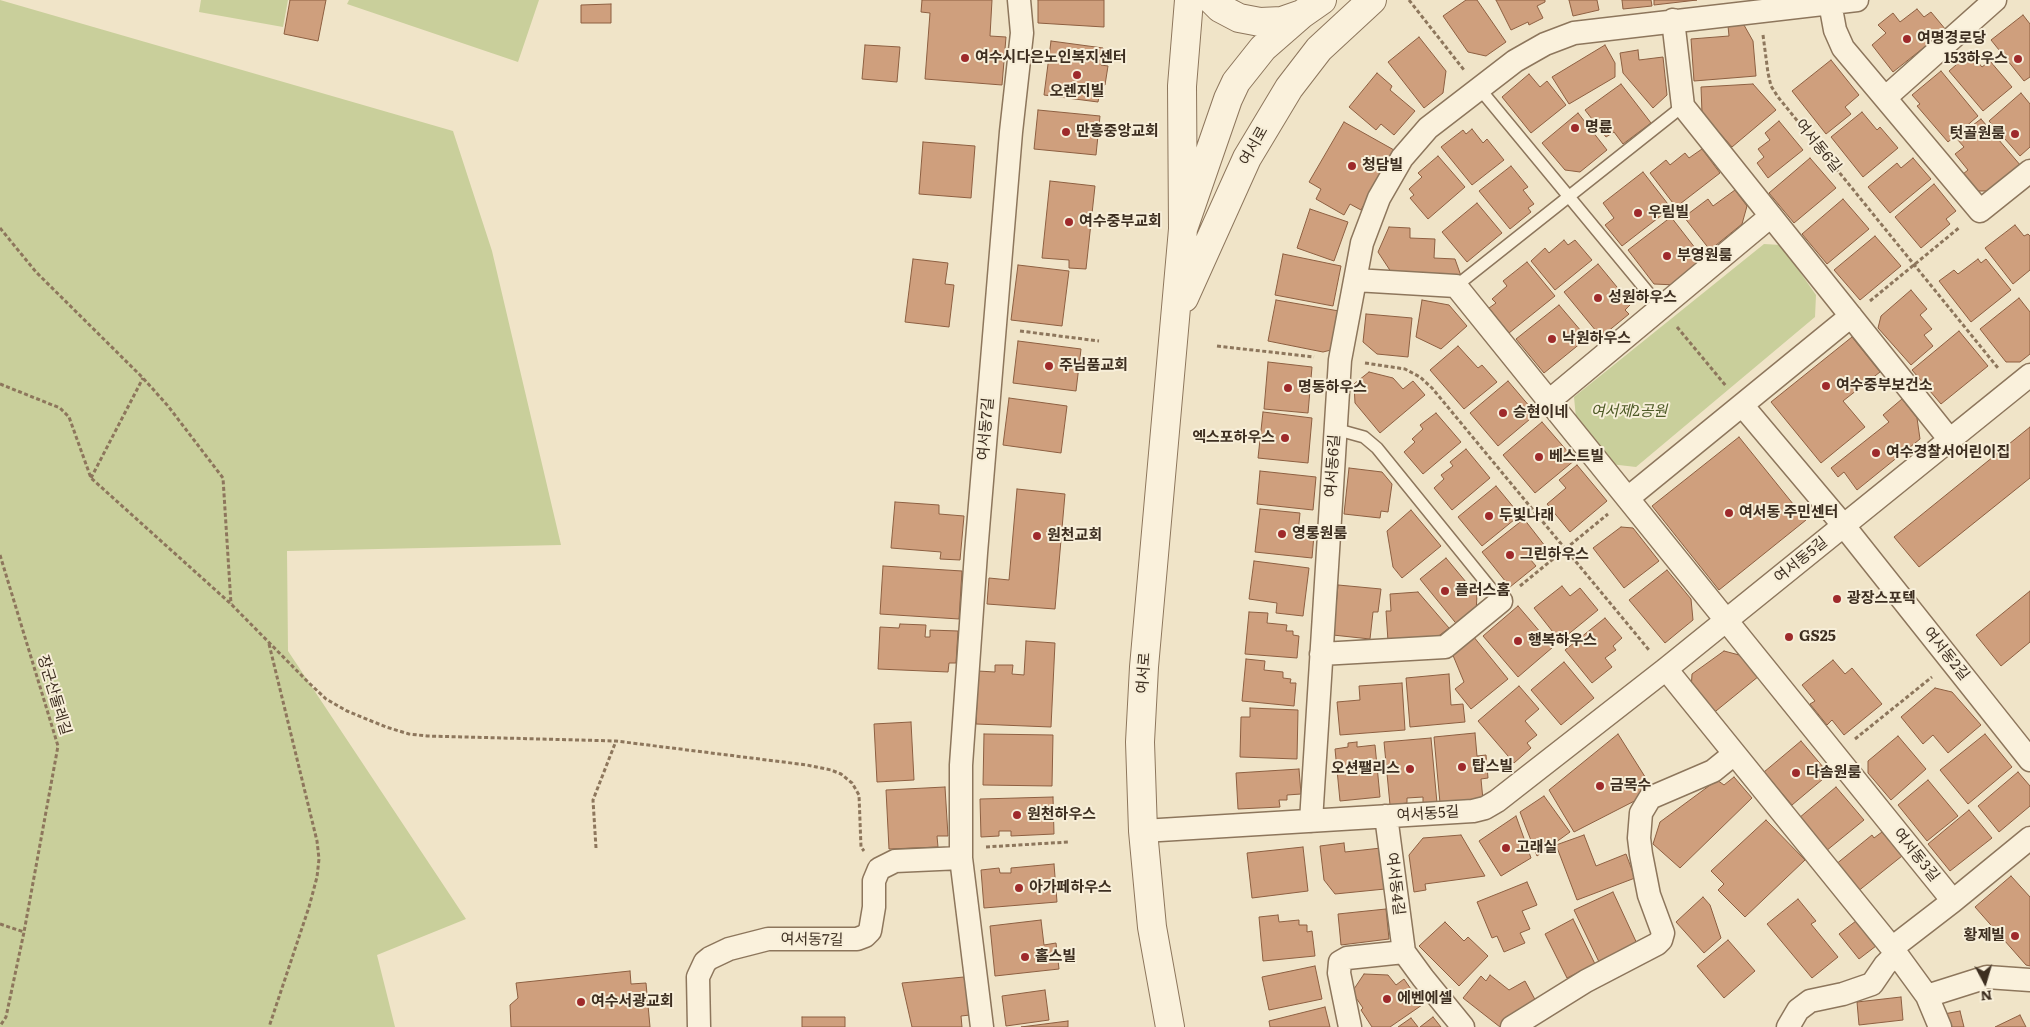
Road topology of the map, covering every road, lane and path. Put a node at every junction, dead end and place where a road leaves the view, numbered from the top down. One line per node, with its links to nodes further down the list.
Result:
1 (1018, 0): 27 (street, 여서동7길)
2 (1189, 0): 20 (street, 여서로)
3 (1212, 0): 9 (street)
4 (1372, 0): 26 (street, 여서로)
5 (1408, 0): 12 (path)
6 (1857, 0): 8 (street, 여서동6길)
7 (1995, 0): 13 (street)
8 (1830, 3): 10 (street, 여서동6길); 13 (street)
9 (1312, 7): 20 (street, 여서로)
10 (1760, 10): 11 (street, 여서동6길); 21 (path, 여서동6길)
11 (1673, 20): 12 (street, 여서동6길); 14 (street)
12 (1479, 88): 16 (lane); 22 (street, 여서동6길)
13 (1884, 98): 17 (street)
14 (1683, 106): 16 (lane); 18 (street)
15 (2030, 171): 17 (street)
16 (1568, 197): 23 (lane); 24 (lane)
17 (1980, 211): 21 (path)
18 (1771, 216): 24 (street); 25 (street)
19 (0, 228): 31 (path)
20 (1183, 229): 26 (street, 여서로)
21 (1914, 265): 25 (path); 32 (path, 여서동6길)
22 (1355, 280): 23 (street); 30 (street, 여서동6길)
23 (1456, 286): 34 (street)
24 (1661, 308): 34 (street); 35 (path)
25 (1851, 316): 35 (street); 37 (street)
26 (1175, 318): 56 (street, 여서로)
27 (994, 327): 28 (path); 60 (street, 여서동7길)
28 (1099, 341)
29 (1217, 346): 30 (path)
30 (1340, 360): 36 (street, 여서동6길); 41 (path)
31 (143, 378): 38 (path); 44 (path)
32 (2022, 381): 37 (street, 여서동5길)
33 (0, 384): 38 (path)
34 (1549, 401): 39 (street)
35 (1742, 405): 39 (street); 40 (street)
36 (1335, 429): 43 (lane); 47 (street, 여서동6길)
37 (1950, 440): 40 (street, 여서동5길)
38 (91, 478): 44 (path)
39 (1628, 498): 41 (path); 45 (street)
40 (1844, 526): 45 (street, 여서동5길); 48 (street, 여서동2길)
41 (1566, 549): 43 (path); 49 (path)
42 (0, 555): 64 (path, 장군산둘레길)
43 (1501, 602): 47 (street)
44 (231, 604): 46 (path)
45 (1727, 620): 49 (street, 여서동5길); 52 (street, 여서동3길)
46 (269, 643): 50 (path); 70 (path)
47 (1321, 654): 55 (street, 여서동6길)
48 (1952, 661): 52 (path); 53 (street, 여서동2길)
49 (1666, 670): 51 (street); 54 (street, 여서동5길)
50 (616, 741): 59 (path); 61 (path)
51 (1734, 754): 65 (street); 76 (street)
52 (1836, 755): 62 (street, 여서동3길)
53 (2030, 760)
54 (1386, 816): 55 (street, 여서동5길); 66 (street, 여서동4길)
55 (1311, 821): 56 (street, 여서동5길)
56 (1143, 831): 73 (street, 여서로)
57 (2030, 838): 62 (street)
58 (1068, 842): 60 (path)
59 (596, 848)
60 (961, 853): 61 (street); 72 (street, 여서동7길)
61 (878, 869): 71 (street, 여서동7길)
62 (1953, 901): 65 (street)
63 (0, 924): 64 (path)
64 (24, 932): 69 (path, 장군산둘레길)
65 (1894, 951): 68 (street); 77 (street)
66 (1404, 952): 74 (street); 75 (street, 여서동4길)
67 (2030, 980): 68 (street)
68 (1928, 996): 78 (street)
69 (0, 1026)
70 (269, 1027)
71 (699, 1027)
72 (982, 1027)
73 (1170, 1027)
74 (1350, 1027)
75 (1464, 1027)
76 (1512, 1027)
77 (1788, 1027)
78 (1940, 1027)

